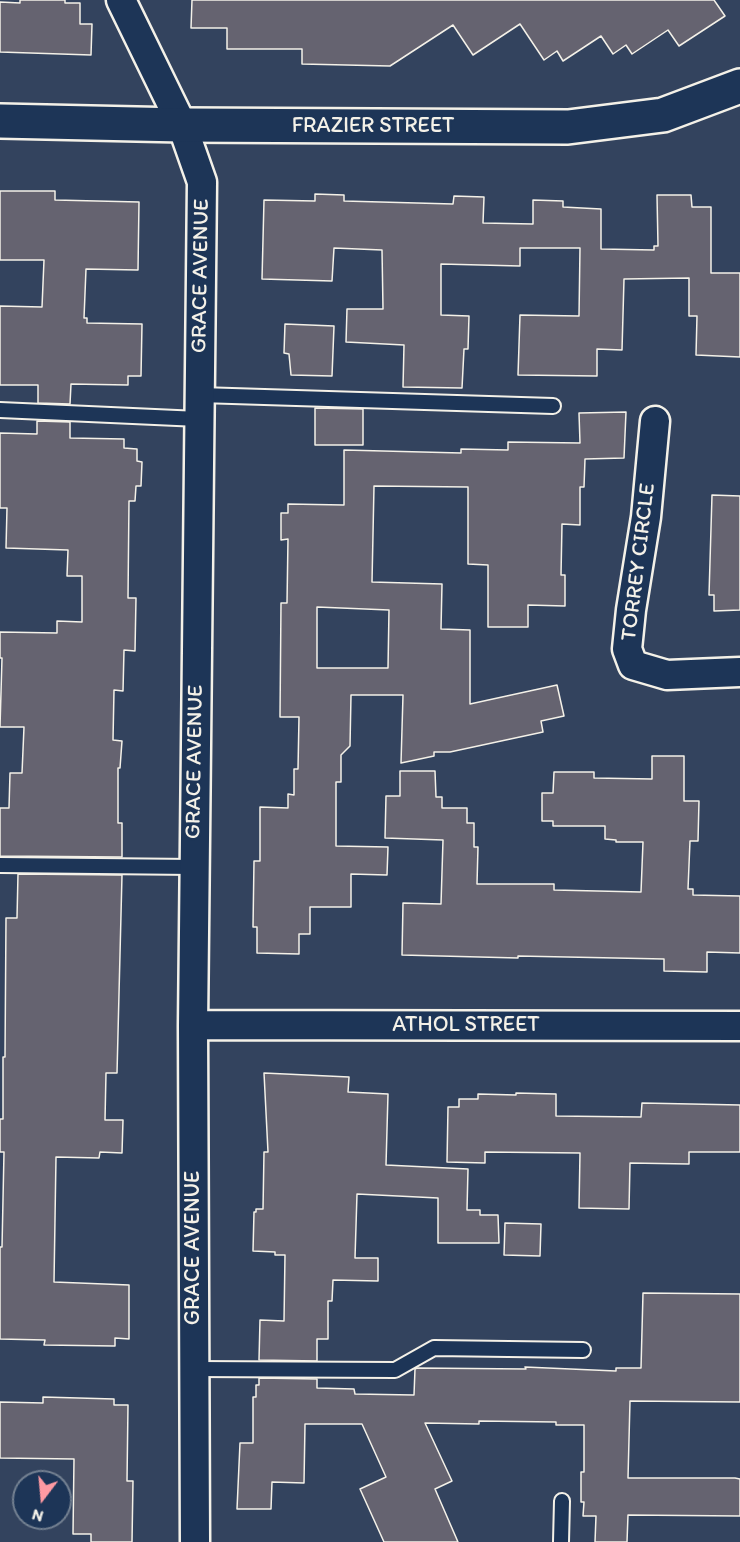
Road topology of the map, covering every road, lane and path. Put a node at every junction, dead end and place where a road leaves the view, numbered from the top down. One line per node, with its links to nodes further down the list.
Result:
1 (122, 0): 4 (street, GRACE AVENUE)
2 (740, 86): 4 (street, FRAZIER STREET)
3 (0, 121): 4 (street, FRAZIER STREET)
4 (182, 125): 6 (street, GRACE AVENUE)
5 (553, 406): 6 (lane)
6 (200, 407): 7 (lane); 11 (street, GRACE AVENUE)
7 (0, 410)
8 (656, 421): 9 (street, TORREY CIRCLE)
9 (740, 672)
10 (0, 865): 11 (lane)
11 (194, 867): 12 (street, GRACE AVENUE)
12 (193, 1025): 13 (street, ATHOL STREET); 15 (street, GRACE AVENUE)
13 (740, 1026)
14 (583, 1350): 15 (lane)
15 (194, 1369): 17 (street, GRACE AVENUE)
16 (562, 1501): 18 (lane)
17 (195, 1542)
18 (561, 1542)

